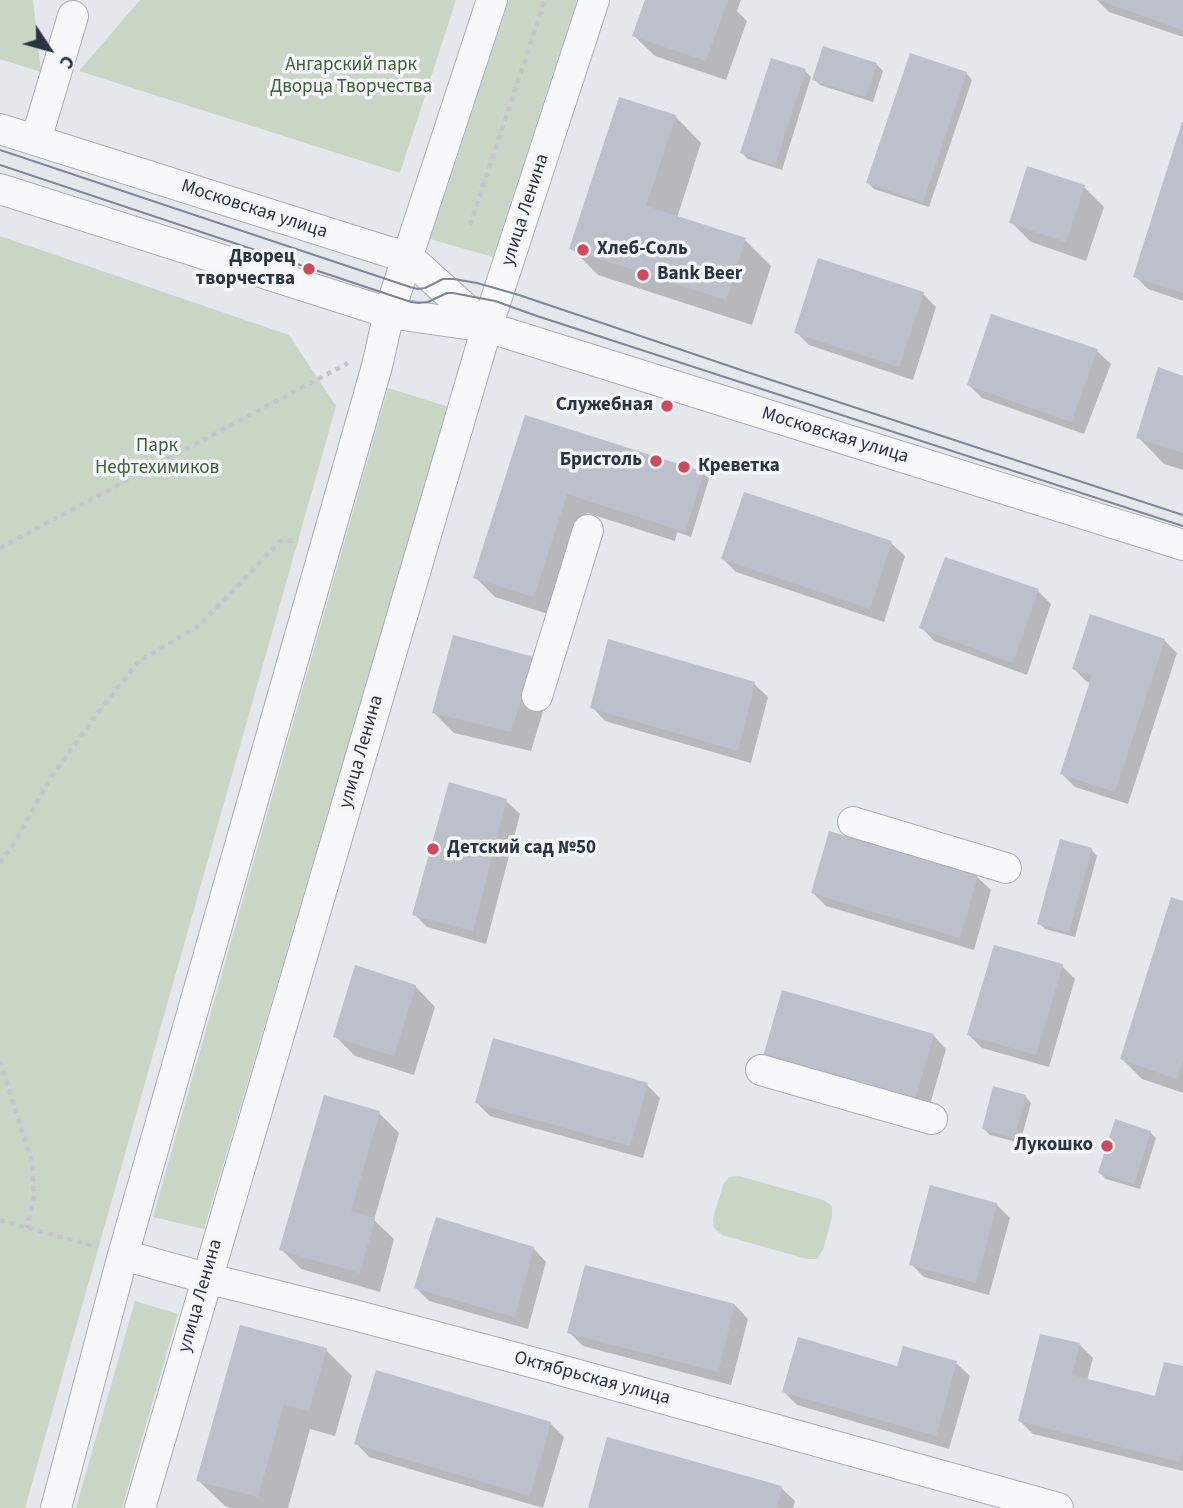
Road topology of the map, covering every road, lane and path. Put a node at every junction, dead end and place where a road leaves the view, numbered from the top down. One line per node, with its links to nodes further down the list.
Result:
1 (492, 0): 9 (street)
2 (545, 0): 8 (path)
3 (594, 0): 11 (street, улица Ленина)
4 (73, 16): 6 (street)
5 (0, 129): 6 (street, Московская улица)
6 (37, 141): 9 (street, Московская улица)
7 (0, 189): 10 (street, Московская улица)
8 (470, 225)
9 (407, 256): 10 (street); 11 (street, Московская улица)
10 (390, 313): 11 (street, Московская улица); 26 (street)
11 (487, 327): 15 (street, Московская улица); 27 (street, улица Ленина)
12 (355, 359): 16 (path)
13 (588, 530): 17 (street)
14 (305, 540): 19 (path)
15 (1183, 545)
16 (0, 548)
17 (537, 696)
18 (853, 822): 20 (street)
19 (0, 863)
20 (1006, 868)
21 (0, 1061): 25 (path)
22 (761, 1070): 23 (street)
23 (932, 1119)
24 (0, 1220): 25 (path)
25 (27, 1228): 26 (path)
26 (123, 1255): 27 (street, Октябрьская улица); 28 (street)
27 (206, 1278): 29 (street, улица Ленина); 30 (street, Октябрьская улица)
28 (56, 1508)
29 (140, 1508)
30 (1058, 1508)

